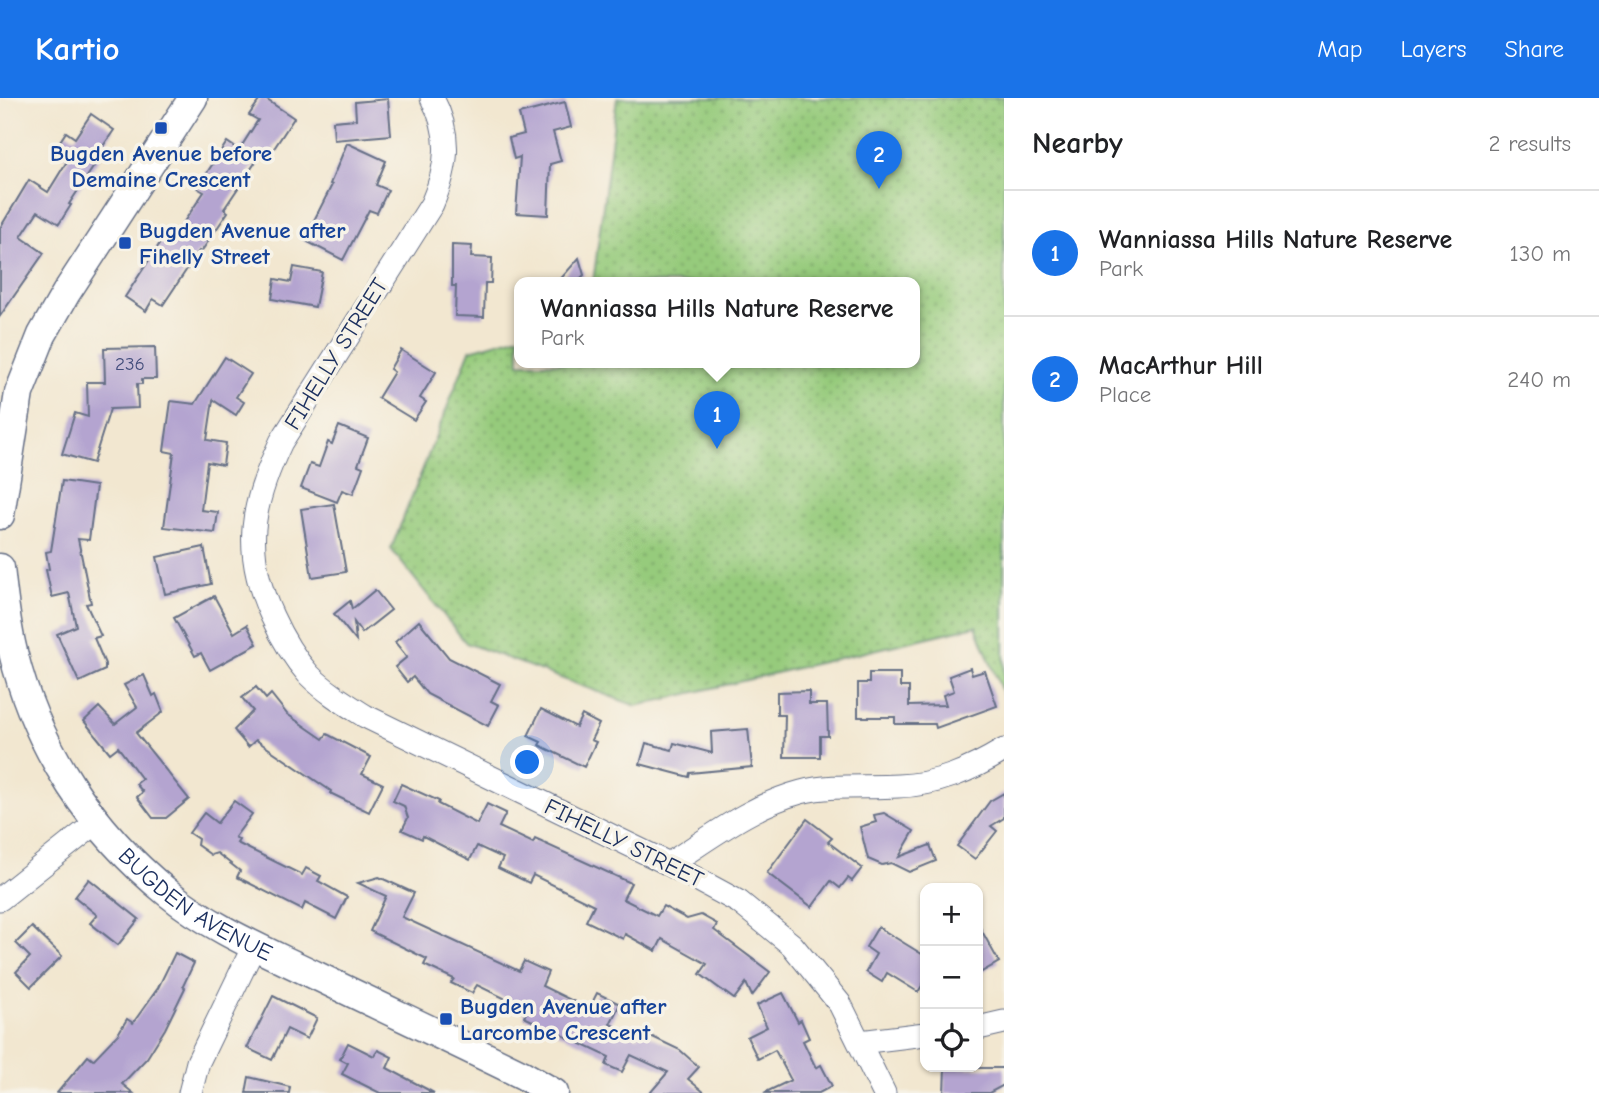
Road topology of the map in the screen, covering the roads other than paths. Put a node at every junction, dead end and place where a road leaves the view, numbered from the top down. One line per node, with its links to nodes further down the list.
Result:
1 (193, 98): 4 (street)
2 (205, 98): 4 (street)
3 (432, 98): 10 (street, FIHELLY STREET)
4 (90, 266): 5 (street)
5 (0, 515)
6 (0, 568): 7 (street, BUGDEN AVENUE)
7 (6, 654): 9 (street, BUGDEN AVENUE)
8 (1004, 750): 10 (street)
9 (97, 822): 11 (street); 12 (street, BUGDEN AVENUE)
10 (669, 864): 16 (street, FIHELLY STREET)
11 (0, 899)
12 (254, 946): 17 (street); 18 (street, BUGDEN AVENUE)
13 (1004, 1022): 14 (street)
14 (983, 1027)
15 (920, 1035): 16 (street)
16 (860, 1042): 19 (street, FIHELLY STREET)
17 (190, 1093)
18 (554, 1093)
19 (884, 1093)

